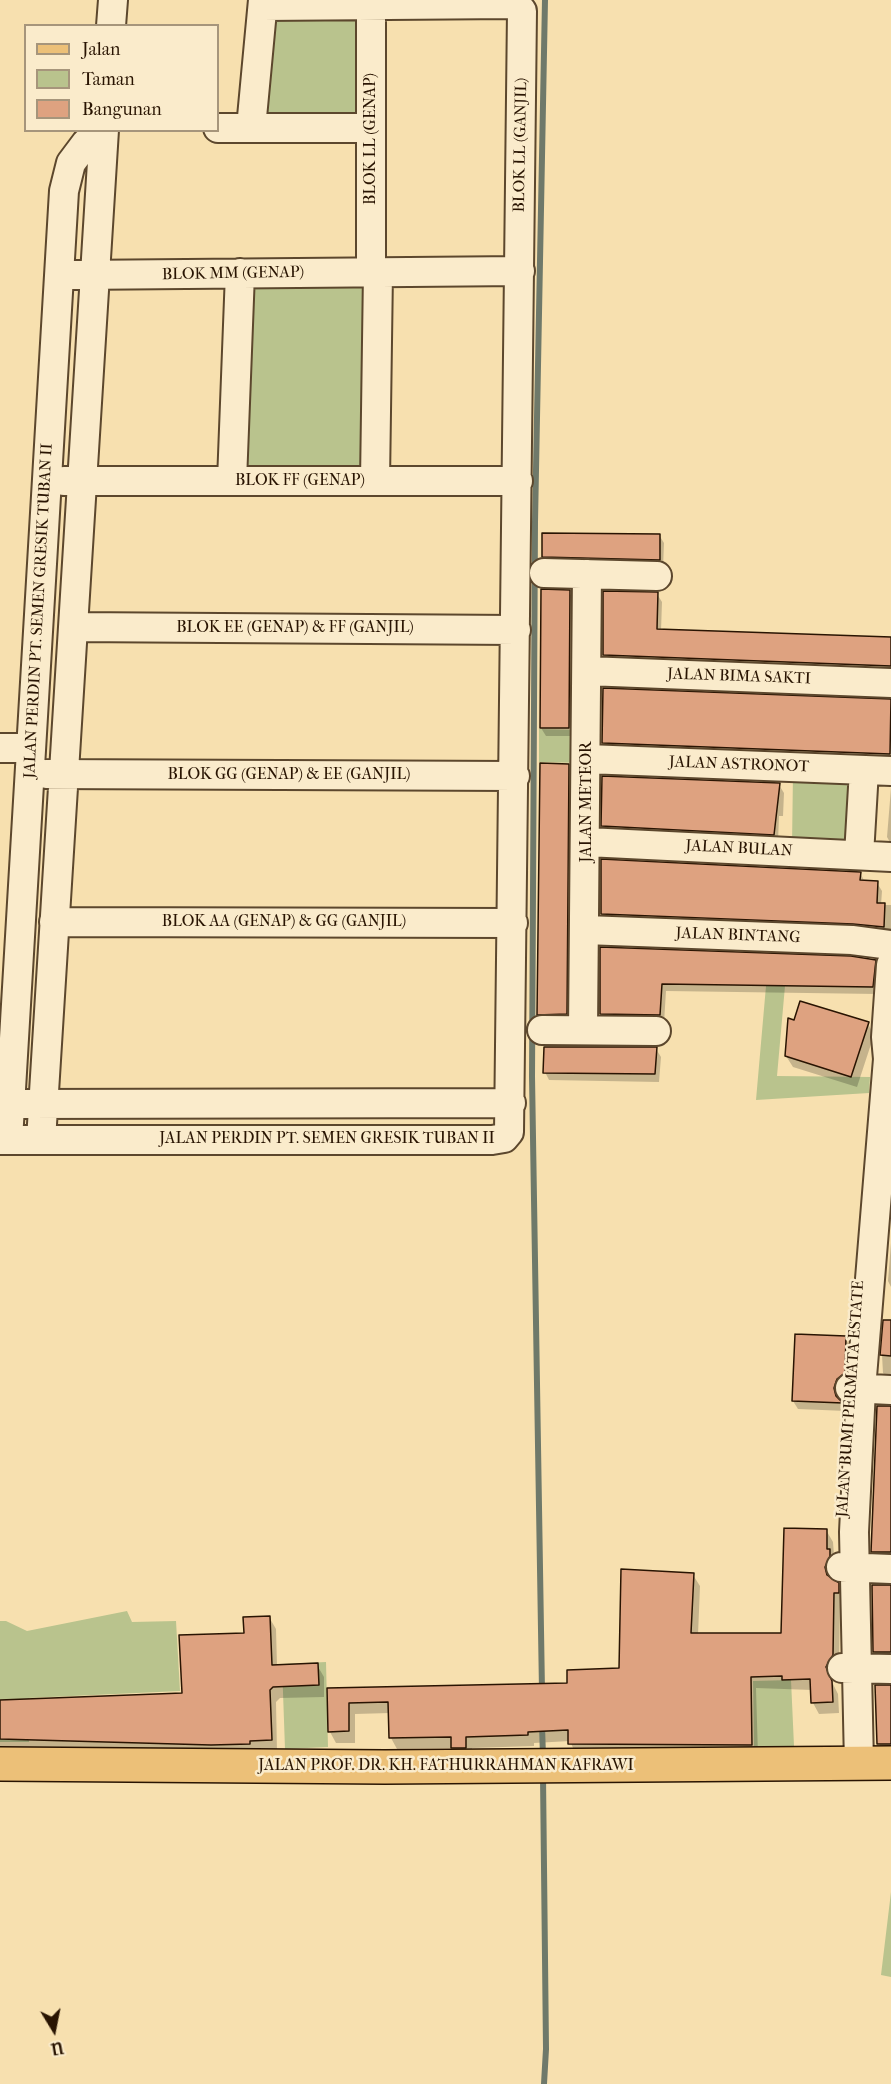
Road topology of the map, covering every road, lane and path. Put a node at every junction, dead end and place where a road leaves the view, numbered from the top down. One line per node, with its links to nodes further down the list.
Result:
1 (113, 0): 4 (street)
2 (263, 3): 3 (street); 6 (street)
3 (371, 5): 7 (street, BLOK LL (GENAP)); 10 (street, BLOK LL (GANJIL))
4 (111, 24)
5 (219, 128): 6 (street)
6 (251, 128): 7 (street)
7 (371, 128): 11 (street, BLOK LL (GENAP))
8 (100, 132): 14 (street, JALAN PERDIN PT. SEMEN GRESIK TUBAN II)
9 (102, 132): 13 (street, JALAN PERDIN PT. SEMEN GRESIK TUBAN II)
10 (520, 271): 11 (street, BLOK MM (GENAP)); 19 (street, BLOK LL (GANJIL))
11 (374, 272): 12 (street, BLOK MM (GENAP)); 18 (street, BLOK LL (GENAP))
12 (240, 273): 13 (street, BLOK MM (GENAP)); 17 (street)
13 (95, 275): 14 (street, BLOK MM (GENAP)); 16 (street, JALAN PERDIN PT. SEMEN GRESIK TUBAN II)
14 (59, 276): 15 (street, JALAN PERDIN PT. SEMEN GRESIK TUBAN II)
15 (47, 481): 16 (street, BLOK FF (GENAP)); 29 (street, JALAN PERDIN PT. SEMEN GRESIK TUBAN II)
16 (82, 481): 17 (street, BLOK FF (GENAP)); 23 (street, JALAN PERDIN PT. SEMEN GRESIK TUBAN II)
17 (232, 481): 18 (street, BLOK FF (GENAP))
18 (375, 481): 19 (street, BLOK FF (GENAP))
19 (518, 481): 24 (street, BLOK LL (GANJIL))
20 (544, 573): 21 (street)
21 (587, 574): 22 (street); 25 (street, JALAN METEOR)
22 (657, 576)
23 (73, 627): 24 (street, BLOK EE (GENAP) & FF (GANJIL)); 31 (street, JALAN PERDIN PT. SEMEN GRESIK TUBAN II)
24 (516, 630): 32 (street, BLOK LL (GANJIL))
25 (587, 672): 26 (street, JALAN BIMA SAKTI); 28 (street, JALAN METEOR)
26 (891, 683)
27 (0, 748): 29 (street, BLOK GG (GENAP) & EE (GANJIL))
28 (587, 759): 30 (street, JALAN ASTRONOT); 33 (street, JALAN METEOR)
29 (30, 761): 31 (street, BLOK GG (GENAP) & EE (GANJIL)); 36 (street, JALAN PERDIN PT. SEMEN GRESIK TUBAN II)
30 (878, 771): 34 (street)
31 (64, 774): 32 (street, BLOK GG (GENAP) & EE (GANJIL)); 37 (street, JALAN PERDIN PT. SEMEN GRESIK TUBAN II)
32 (515, 776): 38 (street, BLOK LL (GANJIL))
33 (586, 842): 34 (street, JALAN BULAN); 39 (street, JALAN METEOR)
34 (860, 855): 35 (street, JALAN BULAN)
35 (891, 857)
36 (11, 888): 47 (street, JALAN PERDIN PT. SEMEN GRESIK TUBAN II)
37 (54, 922): 38 (street, BLOK AA (GENAP) & GG (GANJIL)); 48 (street, JALAN PERDIN PT. SEMEN GRESIK TUBAN II)
38 (513, 922): 46 (street, BLOK LL (GANJIL))
39 (585, 930): 40 (street, JALAN BINTANG); 43 (street, JALAN METEOR)
40 (891, 945)
41 (891, 965): 45 (street, JALAN BUMI PERMATA ESTATE)
42 (542, 1030): 43 (street)
43 (583, 1030): 44 (street)
44 (656, 1031)
45 (889, 1037): 50 (street, JALAN BUMI PERMATA ESTATE)
46 (511, 1103): 49 (street); 53 (street, JALAN PERDIN PT. SEMEN GRESIK TUBAN II)
47 (5, 1104): 48 (street); 51 (street, JALAN PERDIN PT. SEMEN GRESIK TUBAN II)
48 (43, 1104): 49 (street); 52 (street, JALAN PERDIN PT. SEMEN GRESIK TUBAN II)
49 (293, 1104): 53 (street)
50 (882, 1122): 54 (street, JALAN BUMI PERMATA ESTATE)
51 (4, 1140): 52 (street, JALAN PERDIN PT. SEMEN GRESIK TUBAN II)
52 (41, 1140): 53 (street, JALAN PERDIN PT. SEMEN GRESIK TUBAN II)
53 (292, 1140)
54 (877, 1209): 55 (street, JALAN BUMI PERMATA ESTATE)
55 (872, 1300): 56 (street, JALAN BUMI PERMATA ESTATE)
56 (856, 1389): 57 (street); 58 (street, JALAN BUMI PERMATA ESTATE)
57 (891, 1390)
58 (847, 1567): 59 (street); 60 (street, JALAN BUMI PERMATA ESTATE)
59 (891, 1569)
60 (848, 1668): 61 (street); 64 (street, JALAN BUMI PERMATA ESTATE)
61 (891, 1669)
62 (891, 1763): 64 (main road, JALAN PROF. DR. KH. FATHURRAHMAN KAFRAWI)
63 (0, 1764): 64 (main road, JALAN PROF. DR. KH. FATHURRAHMAN KAFRAWI)
64 (853, 1764)

